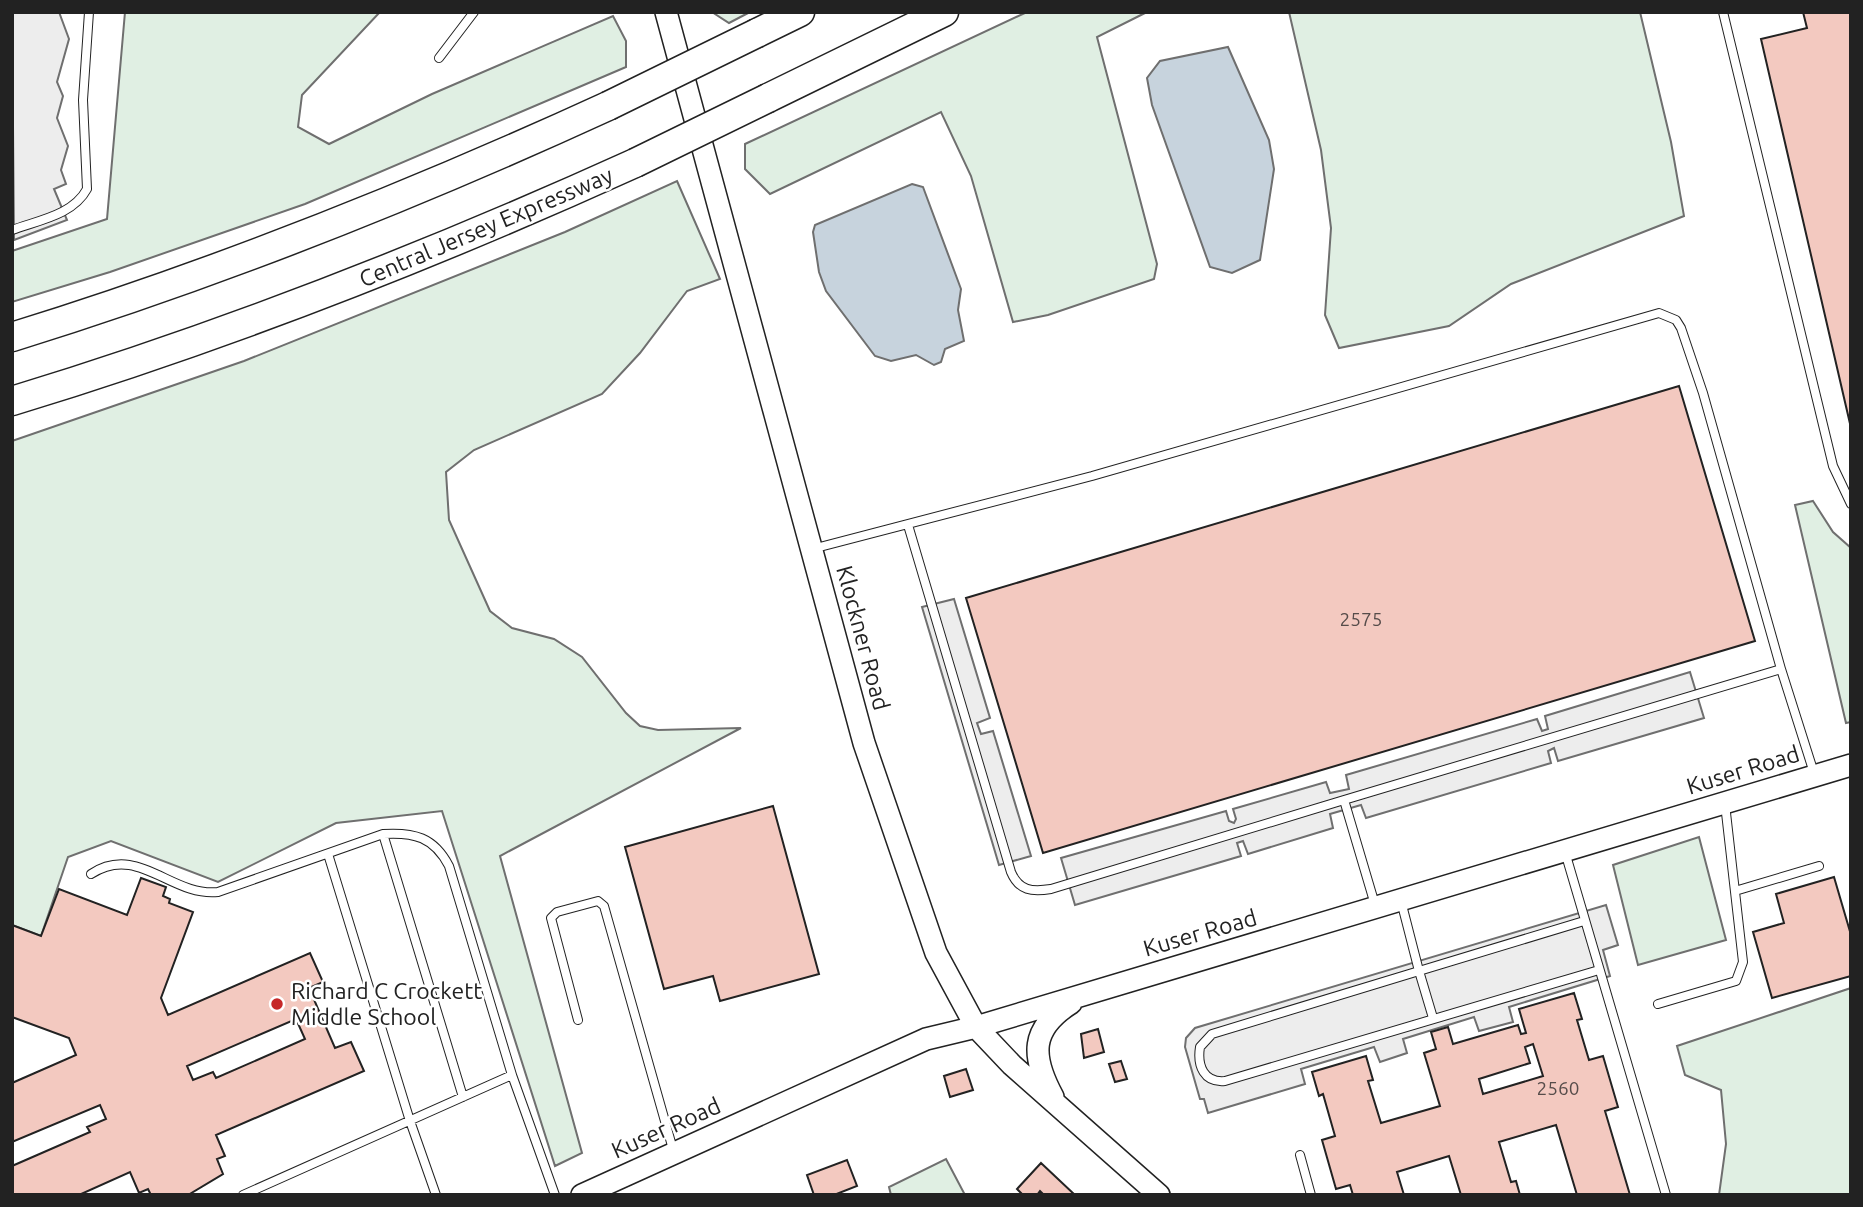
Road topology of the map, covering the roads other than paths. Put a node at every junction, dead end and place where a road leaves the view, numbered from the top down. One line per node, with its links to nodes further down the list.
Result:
1 (89, 12): 8 (lane)
2 (474, 12): 7 (lane)
3 (666, 12): 13 (street, Klockner Road)
4 (800, 12): 9 (highway, bridge)
5 (944, 12): 10 (highway, Central Jersey Expressway, bridge)
6 (1723, 12): 11 (lane)
7 (439, 58)
8 (12, 230)
9 (12, 337)
10 (12, 401)
11 (1851, 504)
12 (908, 525): 13 (lane); 14 (lane); 17 (lane)
13 (812, 549): 34 (street, Klockner Road)
14 (1780, 669): 16 (lane); 17 (lane)
15 (1851, 765): 16 (street, Kuser Road)
16 (1815, 776): 18 (street, Kuser Road)
17 (1344, 800): 26 (lane)
18 (1725, 804): 20 (street, Kuser Road); 24 (lane)
19 (383, 834): 21 (lane); 35 (lane); 36 (lane)
20 (1565, 852): 25 (street, Kuser Road); 27 (lane)
21 (328, 854): 23 (lane); 38 (lane)
22 (1819, 866): 24 (lane)
23 (91, 874)
24 (1735, 891): 31 (lane)
25 (1401, 901): 26 (street, Kuser Road); 29 (lane)
26 (1376, 908): 30 (street, Kuser Road)
27 (1584, 921): 28 (lane); 29 (lane)
28 (1599, 970): 32 (lane); 47 (lane)
29 (1419, 971): 32 (lane); 32 (lane)
30 (1086, 993): 34 (street, Kuser Road); 37 (street)
31 (1658, 1004)
32 (1433, 1018)
33 (578, 1020): 39 (lane)
34 (976, 1027): 37 (street, Klockner Road); 39 (street, Kuser Road)
35 (512, 1075): 36 (lane); 43 (lane)
36 (463, 1097): 38 (lane)
37 (1057, 1105): 45 (street, Klockner Road)
38 (410, 1121): 41 (lane); 42 (lane)
39 (674, 1153): 44 (street, Kuser Road)
40 (1300, 1155): 46 (lane)
41 (243, 1195)
42 (436, 1195)
43 (555, 1195)
44 (582, 1195)
45 (1159, 1195)
46 (1311, 1195)
47 (1666, 1195)

